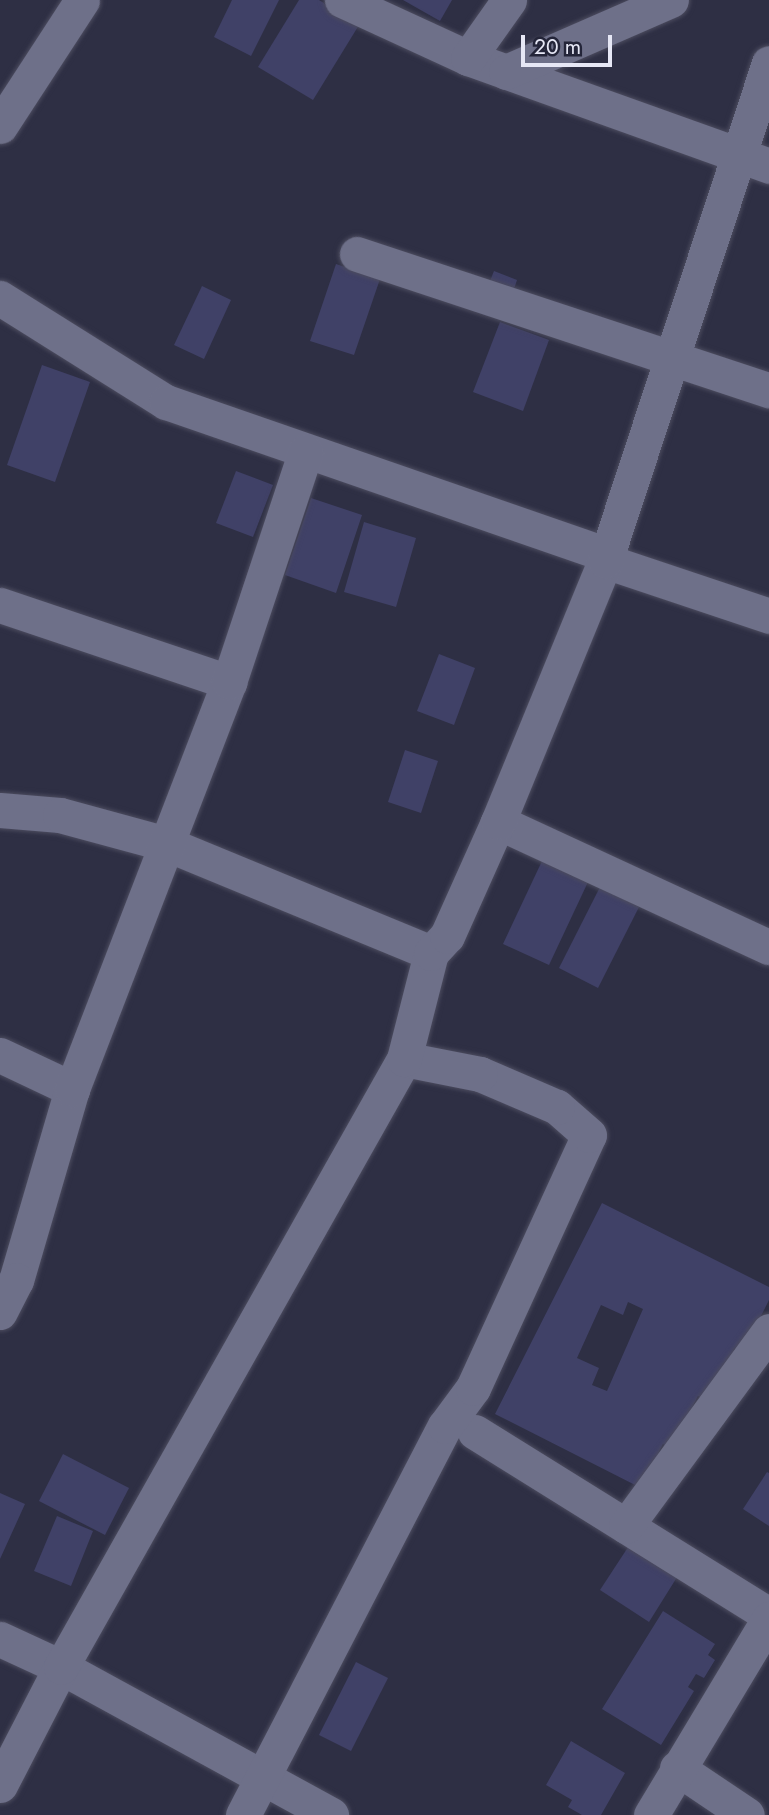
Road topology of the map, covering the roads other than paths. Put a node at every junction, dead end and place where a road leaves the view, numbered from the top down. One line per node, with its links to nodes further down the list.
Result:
1 (82, 0): 8 (street)
2 (342, 0): 5 (street)
3 (509, 0): 5 (street)
4 (671, 0): 7 (street)
5 (468, 58): 7 (street)
6 (769, 63): 9 (street)
7 (506, 72): 9 (street)
8 (0, 126)
9 (735, 156): 10 (street); 13 (street)
10 (769, 166)
11 (357, 254): 13 (street)
12 (0, 298): 15 (street)
13 (671, 357): 14 (street); 16 (street)
14 (769, 390)
15 (306, 451): 16 (street); 19 (street)
16 (606, 558): 18 (street); 21 (street)
17 (0, 605): 19 (street)
18 (769, 616)
19 (229, 682): 22 (street)
20 (0, 810): 22 (street)
21 (498, 822): 23 (street); 24 (street)
22 (167, 844): 24 (street); 27 (street)
23 (769, 947)
24 (431, 953): 26 (street)
25 (0, 1055): 27 (street)
26 (404, 1059): 35 (street); 37 (street)
27 (72, 1089): 28 (street)
28 (8, 1277): 29 (street)
29 (0, 1312)
30 (769, 1331): 32 (street)
31 (475, 1432): 32 (street)
32 (626, 1526): 33 (street)
33 (769, 1617): 36 (street)
34 (0, 1639): 35 (street)
35 (61, 1667): 37 (street); 38 (street)
36 (677, 1768): 41 (street); 42 (street)
37 (262, 1777): 39 (street); 40 (street)
38 (0, 1785)
39 (243, 1815)
40 (331, 1815)
41 (651, 1815)
42 (747, 1815)

